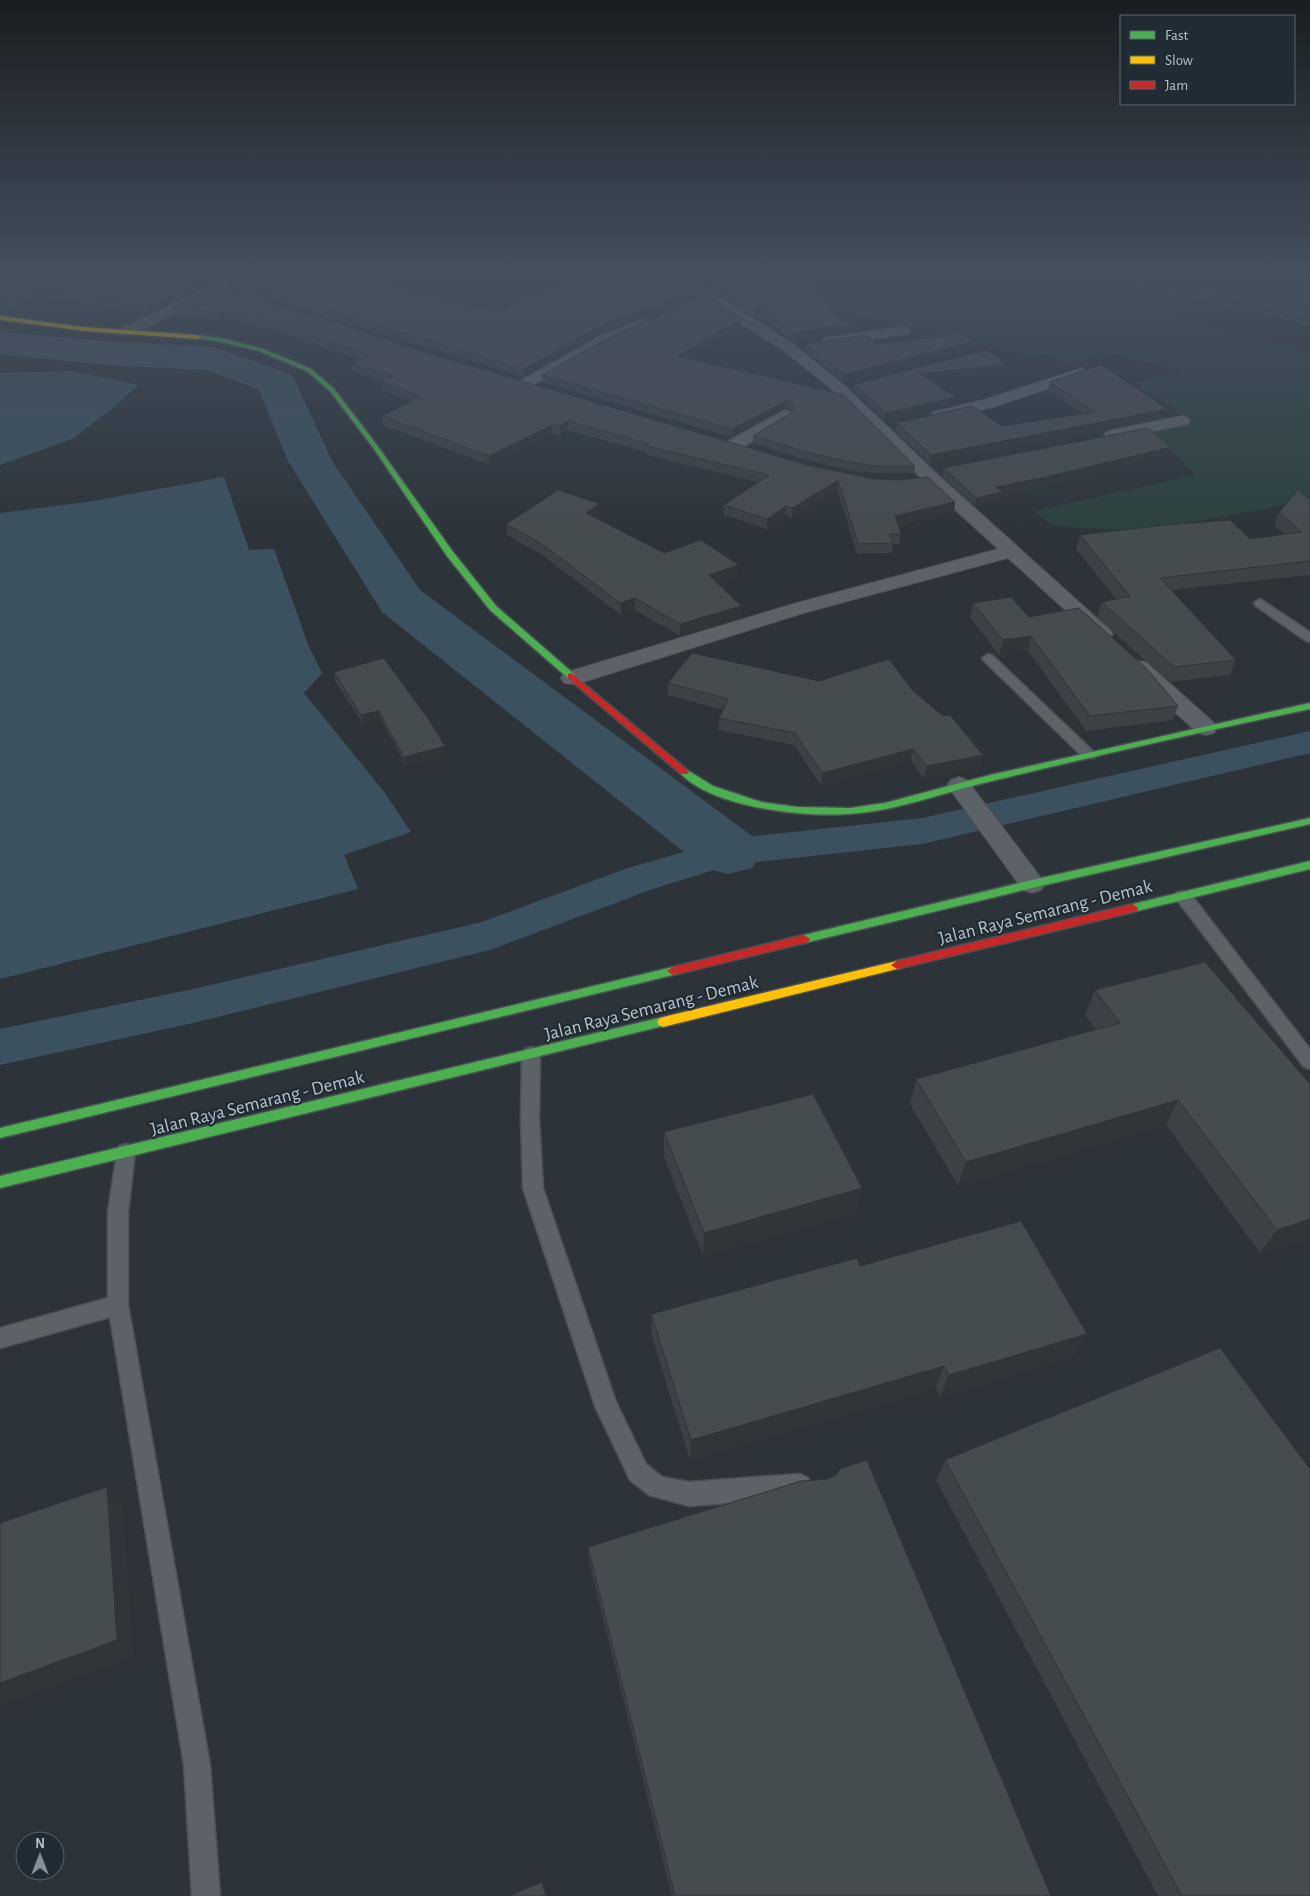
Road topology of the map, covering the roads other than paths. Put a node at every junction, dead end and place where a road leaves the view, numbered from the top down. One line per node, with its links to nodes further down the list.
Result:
1 (290, 361): 25 (main road)
2 (565, 361): 6 (street)
3 (807, 361): 8 (street)
4 (1082, 372): 11 (street)
5 (508, 379): 6 (street)
6 (525, 384): 9 (street)
7 (857, 384): 8 (street)
8 (839, 388): 14 (street)
9 (543, 389)
10 (785, 414): 17 (street)
11 (920, 420)
12 (1182, 421): 15 (street)
13 (900, 424): 14 (street)
14 (881, 429): 19 (street)
15 (1097, 438)
16 (716, 439): 17 (street)
17 (734, 445): 18 (street)
18 (752, 450)
19 (1011, 551): 22 (street); 25 (street)
20 (1260, 603): 21 (lane)
21 (1310, 638)
22 (1112, 643)
23 (1126, 656): 27 (street)
24 (988, 658): 28 (lane)
25 (572, 678): 29 (main road)
26 (1310, 706): 27 (main road)
27 (1206, 728): 28 (main road)
28 (1089, 755): 29 (main road)
29 (965, 794): 32 (street)
30 (1310, 821): 32 (main road, Jalan Raya Semarang - Demak)
31 (1310, 865): 33 (main road, Jalan Raya Semarang - Demak)
32 (1032, 884): 36 (main road, Jalan Raya Semarang - Demak)
33 (1183, 896): 34 (main road, Jalan Raya Semarang - Demak); 35 (lane)
34 (531, 1054): 37 (main road, Jalan Raya Semarang - Demak); 41 (lane)
35 (1310, 1062)
36 (0, 1133)
37 (126, 1152): 38 (main road, Jalan Raya Semarang - Demak); 39 (lane)
38 (0, 1182)
39 (118, 1305): 40 (lane); 42 (lane)
40 (0, 1338)
41 (822, 1485)
42 (206, 1896)

